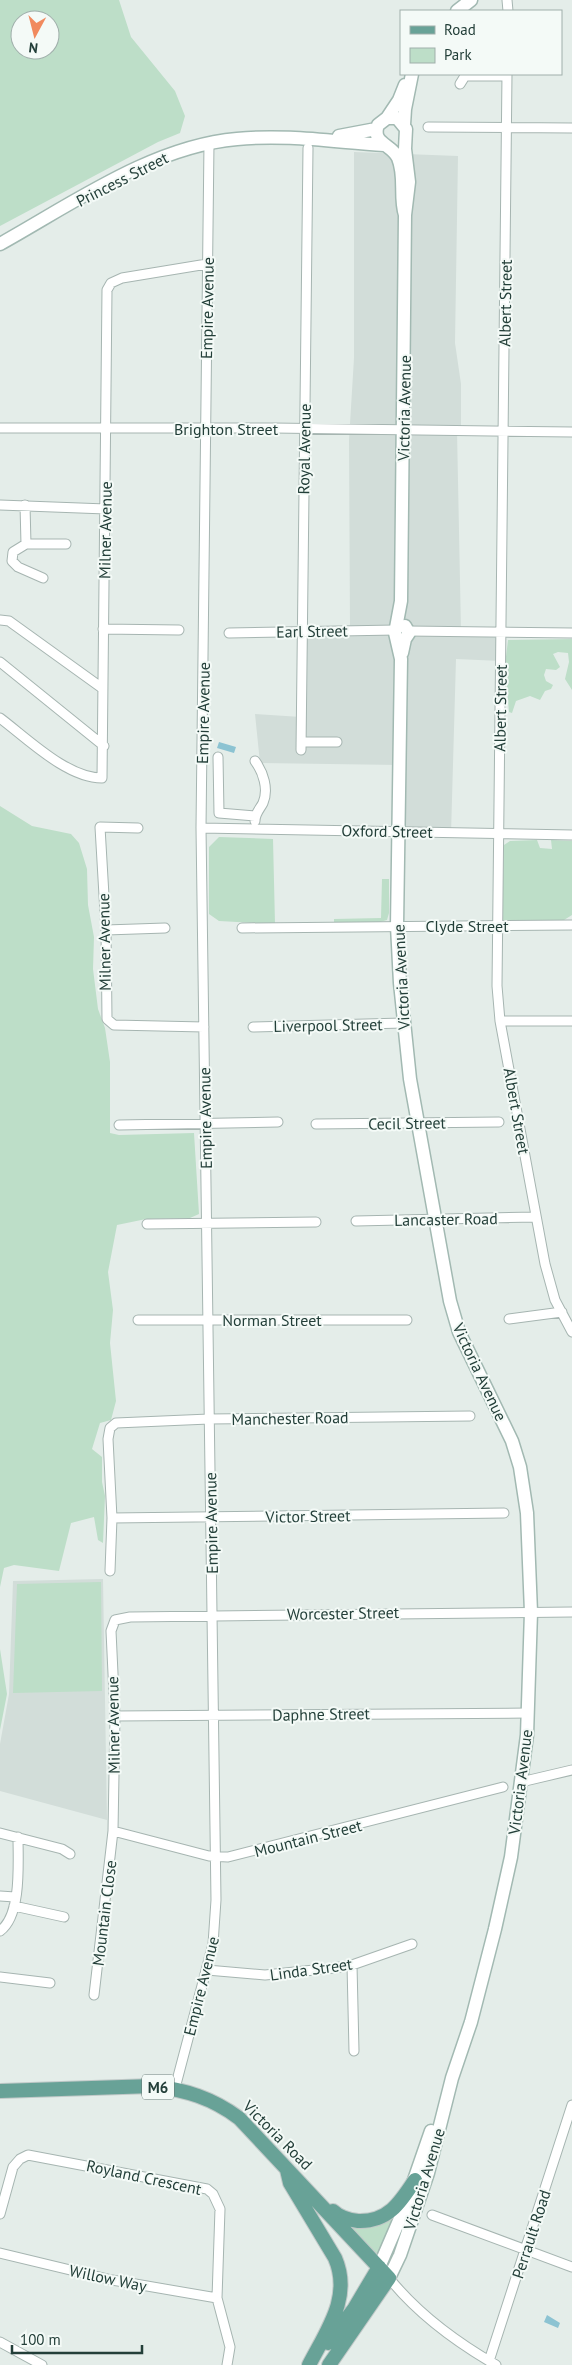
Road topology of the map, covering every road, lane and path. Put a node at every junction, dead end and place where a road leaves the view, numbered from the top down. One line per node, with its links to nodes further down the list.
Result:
1 (472, 0): 2 (street)
2 (458, 10)
3 (411, 75): 7 (street)
4 (412, 75): 12 (street, Victoria Avenue)
5 (507, 75): 6 (street); 9 (street, Albert Street)
6 (460, 84)
7 (387, 118): 11 (street); 12 (street)
8 (428, 127): 9 (street)
9 (506, 128): 10 (street); 24 (street, Albert Street)
10 (572, 128)
11 (376, 129): 14 (street, Princess Street); 15 (street)
12 (405, 130): 15 (street); 16 (street, Victoria Avenue)
13 (209, 143): 14 (street, Princess Street); 17 (street, Princess Street); 18 (street, Empire Avenue)
14 (310, 143): 15 (street, Princess Street); 22 (street, Royal Avenue)
15 (386, 146): 16 (street, Victoria Avenue)
16 (405, 215): 23 (street, Victoria Avenue)
17 (0, 244)
18 (207, 264): 20 (street, Milner Avenue); 21 (street, Empire Avenue)
19 (0, 428): 20 (street, Brighton Street)
20 (105, 429): 21 (street, Brighton Street); 28 (street, Milner Avenue)
21 (205, 429): 22 (street, Brighton Street); 49 (street, Empire Avenue)
22 (305, 429): 23 (street, Brighton Street); 35 (street, Royal Avenue)
23 (403, 431): 24 (street, Brighton Street); 36 (street, Victoria Avenue)
24 (504, 432): 25 (street, Brighton Street); 37 (street, Albert Street)
25 (572, 432)
26 (0, 505): 27 (street)
27 (24, 506): 28 (street); 29 (street)
28 (106, 509): 33 (street, Milner Avenue)
29 (26, 544): 30 (street); 31 (street)
30 (66, 544)
31 (43, 578)
32 (0, 620): 41 (street)
33 (103, 629): 34 (street); 41 (street, Milner Avenue)
34 (179, 630)
35 (302, 630): 36 (street, Earl Street); 38 (street, Earl Street); 43 (street, Royal Avenue)
36 (401, 632): 37 (street, Earl Street); 51 (street, Victoria Avenue)
37 (501, 632): 39 (street, Earl Street); 52 (street, Albert Street)
38 (229, 633)
39 (572, 633)
40 (0, 662): 44 (street)
41 (102, 688): 44 (street, Milner Avenue)
42 (0, 718): 44 (street, Milner Avenue)
43 (337, 742)
44 (104, 746)
45 (218, 756): 47 (street)
46 (255, 762): 47 (street)
47 (255, 816): 50 (street)
48 (138, 828): 59 (street, Milner Avenue)
49 (202, 828): 50 (street, Oxford Street); 63 (street, Empire Avenue)
50 (255, 828): 51 (street, Oxford Street)
51 (398, 831): 52 (street, Oxford Street); 55 (street, Victoria Avenue)
52 (498, 834): 53 (street, Oxford Street); 56 (street, Albert Street)
53 (572, 835)
54 (572, 924): 56 (street, Clyde Street)
55 (398, 926): 56 (street, Clyde Street); 58 (street, Clyde Street); 62 (street, Victoria Avenue)
56 (497, 926): 61 (street, Albert Street)
57 (165, 928): 59 (street)
58 (242, 928)
59 (106, 930): 63 (street, Milner Avenue)
60 (572, 1020): 61 (street)
61 (500, 1021): 71 (street, Albert Street)
62 (403, 1022): 64 (street, Liverpool Street); 66 (street, Victoria Avenue)
63 (204, 1027): 68 (street, Empire Avenue)
64 (252, 1027)
65 (278, 1122): 68 (street)
66 (417, 1122): 67 (street, Cecil Street); 69 (street, Cecil Street); 72 (street, Victoria Avenue)
67 (499, 1122)
68 (205, 1123): 70 (street); 75 (street, Empire Avenue)
69 (316, 1124)
70 (119, 1126)
71 (536, 1217): 72 (street, Lancaster Road); 77 (street, Albert Street)
72 (434, 1220): 73 (street, Lancaster Road); 89 (street, Victoria Avenue)
73 (356, 1221)
74 (316, 1222): 75 (street)
75 (207, 1223): 76 (street); 80 (street, Empire Avenue)
76 (147, 1224)
77 (562, 1312): 78 (street); 82 (street, Albert Street)
78 (509, 1319)
79 (138, 1320): 80 (street, Norman Street)
80 (208, 1320): 81 (street, Norman Street); 84 (street, Empire Avenue)
81 (407, 1320)
82 (572, 1332)
83 (470, 1416): 84 (street, Manchester Road)
84 (209, 1419): 86 (street, Empire Avenue); 87 (street, Manchester Road)
85 (504, 1513): 86 (street, Victor Street)
86 (211, 1517): 87 (street, Victor Street); 91 (street, Empire Avenue)
87 (112, 1518): 88 (street)
88 (110, 1572)
89 (531, 1612): 90 (street, Worcester Street); 91 (street, Worcester Street); 93 (street, Victoria Avenue)
90 (572, 1612)
91 (212, 1616): 92 (street, Worcester Street); 94 (street, Empire Avenue)
92 (115, 1620): 95 (street, Milner Avenue)
93 (528, 1713): 94 (street, Daphne Street); 97 (street, Victoria Avenue)
94 (214, 1714): 95 (street, Daphne Street); 103 (street, Empire Avenue)
95 (115, 1716): 99 (street, Milner Avenue)
96 (572, 1770): 97 (street)
97 (522, 1782): 115 (street, Victoria Avenue)
98 (502, 1787): 103 (street, Mountain Street)
99 (113, 1831): 103 (street, Mountain Street); 113 (street, Mountain Close)
100 (0, 1833): 101 (street)
101 (18, 1837): 102 (street); 105 (street)
102 (70, 1854)
103 (216, 1858): 110 (street, Empire Avenue)
104 (0, 1896): 105 (street)
105 (14, 1901): 106 (street); 107 (street)
106 (64, 1917)
107 (0, 1931)
108 (412, 1944): 109 (street, Linda Street)
109 (352, 1965): 110 (street, Linda Street); 114 (street)
110 (207, 1970): 116 (street, Empire Avenue)
111 (0, 1976): 112 (street)
112 (50, 1982)
113 (94, 1994)
114 (354, 2052)
115 (452, 2078): 120 (street, Victoria Avenue); 128 (street, Victoria Avenue)
116 (175, 2088): 117 (main road, Victoria Road / M6); 119 (main road, Victoria Road / M6)
117 (0, 2091)
118 (572, 2105): 124 (street, Perrault Road)
119 (287, 2167): 121 (main road, Victoria Road / M6); 134 (main road)
120 (415, 2180): 121 (main road); 127 (street, Victoria Avenue)
121 (316, 2199): 127 (main road, Victoria Road / M6)
122 (0, 2214): 129 (street, Royland Crescent)
123 (432, 2215): 124 (street)
124 (526, 2251): 126 (street); 131 (street, Perrault Road)
125 (0, 2253): 129 (street, Willow Way)
126 (572, 2267)
127 (380, 2268): 128 (main road, Victoria Road / M6); 134 (main road)
128 (389, 2278): 131 (street); 135 (main road)
129 (218, 2298): 133 (street, Royland Crescent)
130 (0, 2342): 132 (street)
131 (492, 2363)
132 (42, 2365)
133 (227, 2365)
134 (309, 2365)
135 (329, 2365)

